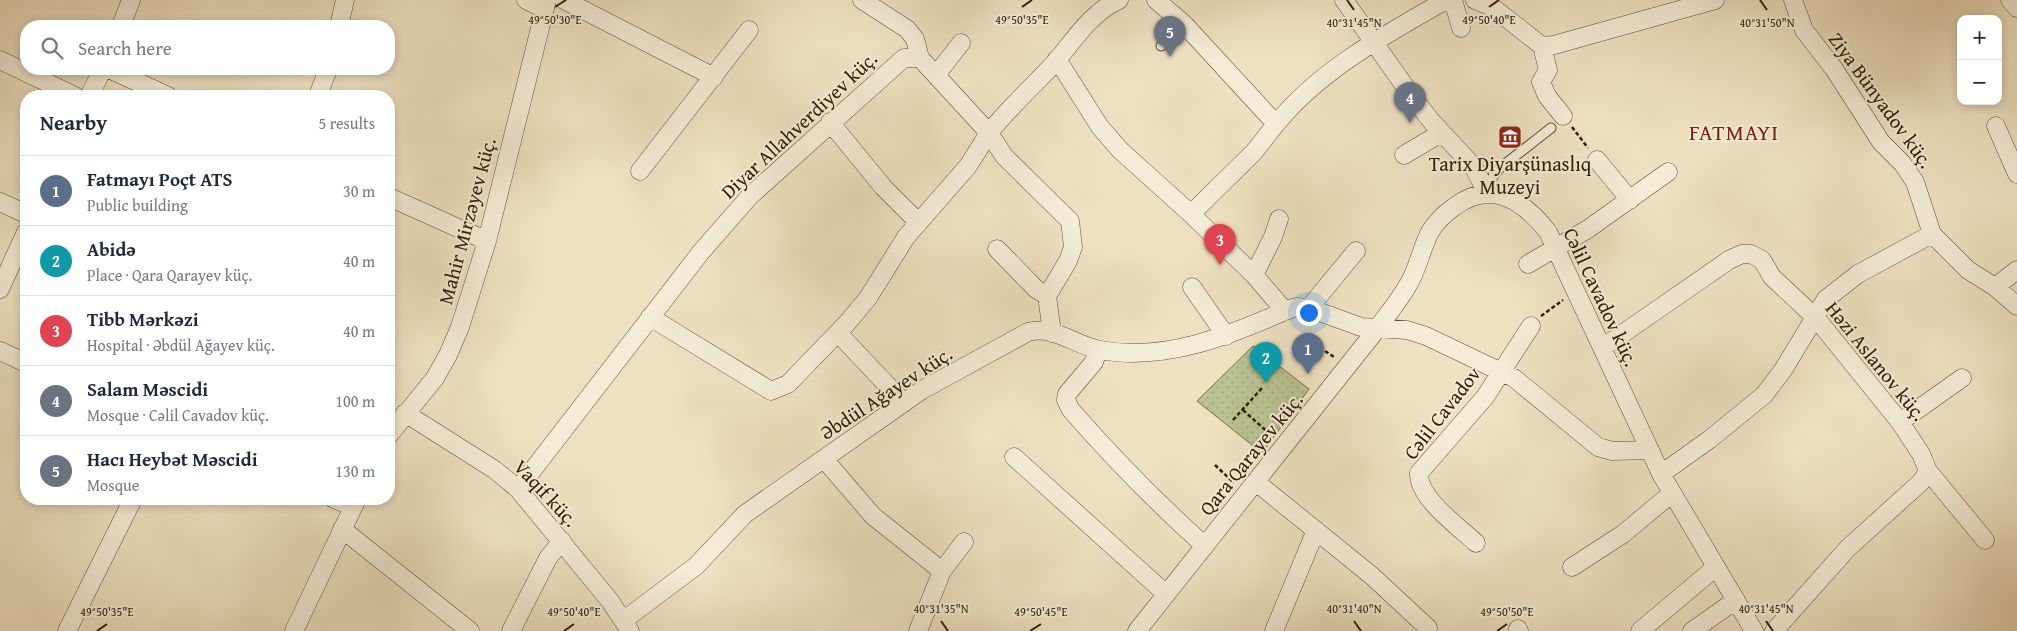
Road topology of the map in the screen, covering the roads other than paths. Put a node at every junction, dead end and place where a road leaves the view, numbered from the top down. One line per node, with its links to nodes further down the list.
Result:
1 (131, 0): 17 (street)
2 (345, 0): 18 (street)
3 (526, 0): 15 (street)
4 (564, 0): 35 (street)
5 (862, 0): 26 (street)
6 (1119, 0): 27 (street)
7 (1156, 0): 19 (street)
8 (1344, 0): 22 (street)
9 (1446, 0): 22 (street)
10 (1453, 0): 20 (street)
11 (1475, 0): 25 (street)
12 (1715, 0): 25 (street)
13 (1793, 0): 59 (street, Ziya Bünyadov küç.)
14 (2010, 0): 16 (street)
15 (545, 4): 60 (street, Mahir Mirzəyev küç.)
16 (2017, 8)
17 (123, 20)
18 (340, 20)
19 (1184, 24): 24 (lane); 42 (street)
20 (1461, 28)
21 (749, 30): 35 (street)
22 (1373, 42): 42 (street); 45 (street)
23 (961, 43): 34 (street)
24 (1161, 46)
25 (1542, 46): 41 (street)
26 (920, 58): 34 (street); 40 (street, Diyar Allahverdiyev küç.)
27 (1058, 59): 44 (street); 56 (street)
28 (0, 60): 29 (street)
29 (20, 70)
30 (31, 75): 36 (street)
31 (100, 75): 37 (street)
32 (122, 75): 38 (street)
33 (326, 75): 39 (street)
34 (936, 75): 44 (street)
35 (714, 77): 48 (street)
36 (62, 90)
37 (92, 90)
38 (155, 90)
39 (320, 90)
40 (830, 122): 58 (street); 75 (street, Diyar Allahverdiyev küç.)
41 (1557, 122): 51 (lane)
42 (1276, 124): 56 (street)
43 (1996, 126): 50 (street)
44 (989, 133): 58 (street); 71 (street)
45 (1441, 133): 46 (street); 51 (street)
46 (1404, 155)
47 (1597, 160): 53 (street)
48 (640, 171)
49 (1668, 172): 53 (street)
50 (2017, 174)
51 (1486, 193): 62 (street, Cəlil Cavadov küç.); 78 (street, Qara Qarayev küç.)
52 (395, 200): 60 (street)
53 (1630, 200): 62 (street)
54 (0, 202): 55 (street)
55 (20, 211)
56 (1191, 214): 67 (street)
57 (1279, 219): 67 (street)
58 (918, 222): 80 (street)
59 (1932, 234): 69 (street, Ziya Bünyadov küç.); 76 (street)
60 (487, 241): 89 (street, Mahir Mirzəyev küç.)
61 (20, 245): 70 (street)
62 (1556, 246): 65 (street); 82 (street, Cəlil Cavadov küç.)
63 (998, 249): 71 (street)
64 (1356, 251): 73 (street)
65 (1528, 264)
66 (2017, 270): 69 (street)
67 (1254, 275): 74 (street)
68 (1192, 287): 81 (street)
69 (1995, 287): 72 (street, Ziya Bünyadov küç.)
70 (0, 289)
71 (1048, 296): 79 (street)
72 (2017, 306)
73 (1309, 308): 74 (street, Əbdül Ağayev küç.); 78 (street, Əbdül Ağayev küç.)
74 (1285, 311): 81 (street, Əbdül Ağayev küç.)
75 (650, 317): 80 (street); 98 (street, Diyar Allahverdiyev küç.)
76 (1816, 318): 82 (street, Həzi Aslanov küç.); 90 (street, Həzi Aslanov küç.); 96 (street)
77 (1531, 326): 86 (street, Cəlil Cavadov)
78 (1377, 329): 86 (street, Əbdül Ağayev küç.); 97 (street, Qara Qarayev küç.)
79 (1052, 332): 83 (street, Əbdül Ağayev küç.); 88 (street, Əbdül Ağayev küç.)
80 (838, 333): 88 (street)
81 (1226, 336): 83 (street, Əbdül Ağayev küç.)
82 (1602, 348): 92 (street, Cəlil Cavadov küç.)
83 (1098, 350): 108 (street)
84 (0, 351): 85 (street)
85 (20, 360)
86 (1501, 372): 92 (street, Əbdül Ağayev küç.); 107 (street, Cəlil Cavadov)
87 (1962, 378): 90 (street)
88 (904, 403): 94 (street, Əbdül Ağayev küç.)
89 (405, 413): 91 (street, Mahir Mirzəyev küç.); 98 (street, Vaqif küç.)
90 (1900, 422): 95 (street, Həzi Aslanov küç.)
91 (395, 427)
92 (1650, 450): 96 (street, Cəlil Cavadov küç.)
93 (1014, 457): 112 (street)
94 (824, 459): 111 (street); 114 (street, Əbdül Ağayev küç.)
95 (1928, 471): 105 (street, Həzi Aslanov küç.); 126 (street)
96 (1661, 474): 99 (street, Cəlil Cavadov küç.)
97 (1251, 488): 103 (street); 108 (street, Qara Qarayev küç.)
98 (518, 489): 104 (street, Vaqif küç.)
99 (1672, 494): 109 (street); 110 (street, Cəlil Cavadov küç.)
100 (131, 505): 116 (street)
101 (354, 505): 102 (street)
102 (342, 529): 117 (street); 118 (street)
103 (1316, 530): 115 (street); 122 (street)
104 (562, 540): 114 (street, Vaqif küç.); 119 (street)
105 (1985, 540)
106 (964, 542): 111 (street)
107 (1476, 542)
108 (1205, 546): 112 (street, Qara Qarayev küç.)
109 (1572, 567)
110 (1716, 567): 113 (street, Cəlil Cavadov küç.); 123 (street)
111 (942, 571): 120 (street)
112 (1166, 594): 121 (street, Qara Qarayev küç.)
113 (1736, 600): 124 (street); 125 (street, Cəlil Cavadov küç.)
114 (627, 625)
115 (1428, 628)
116 (67, 631)
117 (294, 631)
118 (470, 631)
119 (511, 631)
120 (918, 631)
121 (1136, 631)
122 (1274, 631)
123 (1640, 631)
124 (1692, 631)
125 (1754, 631)
126 (1774, 631)

